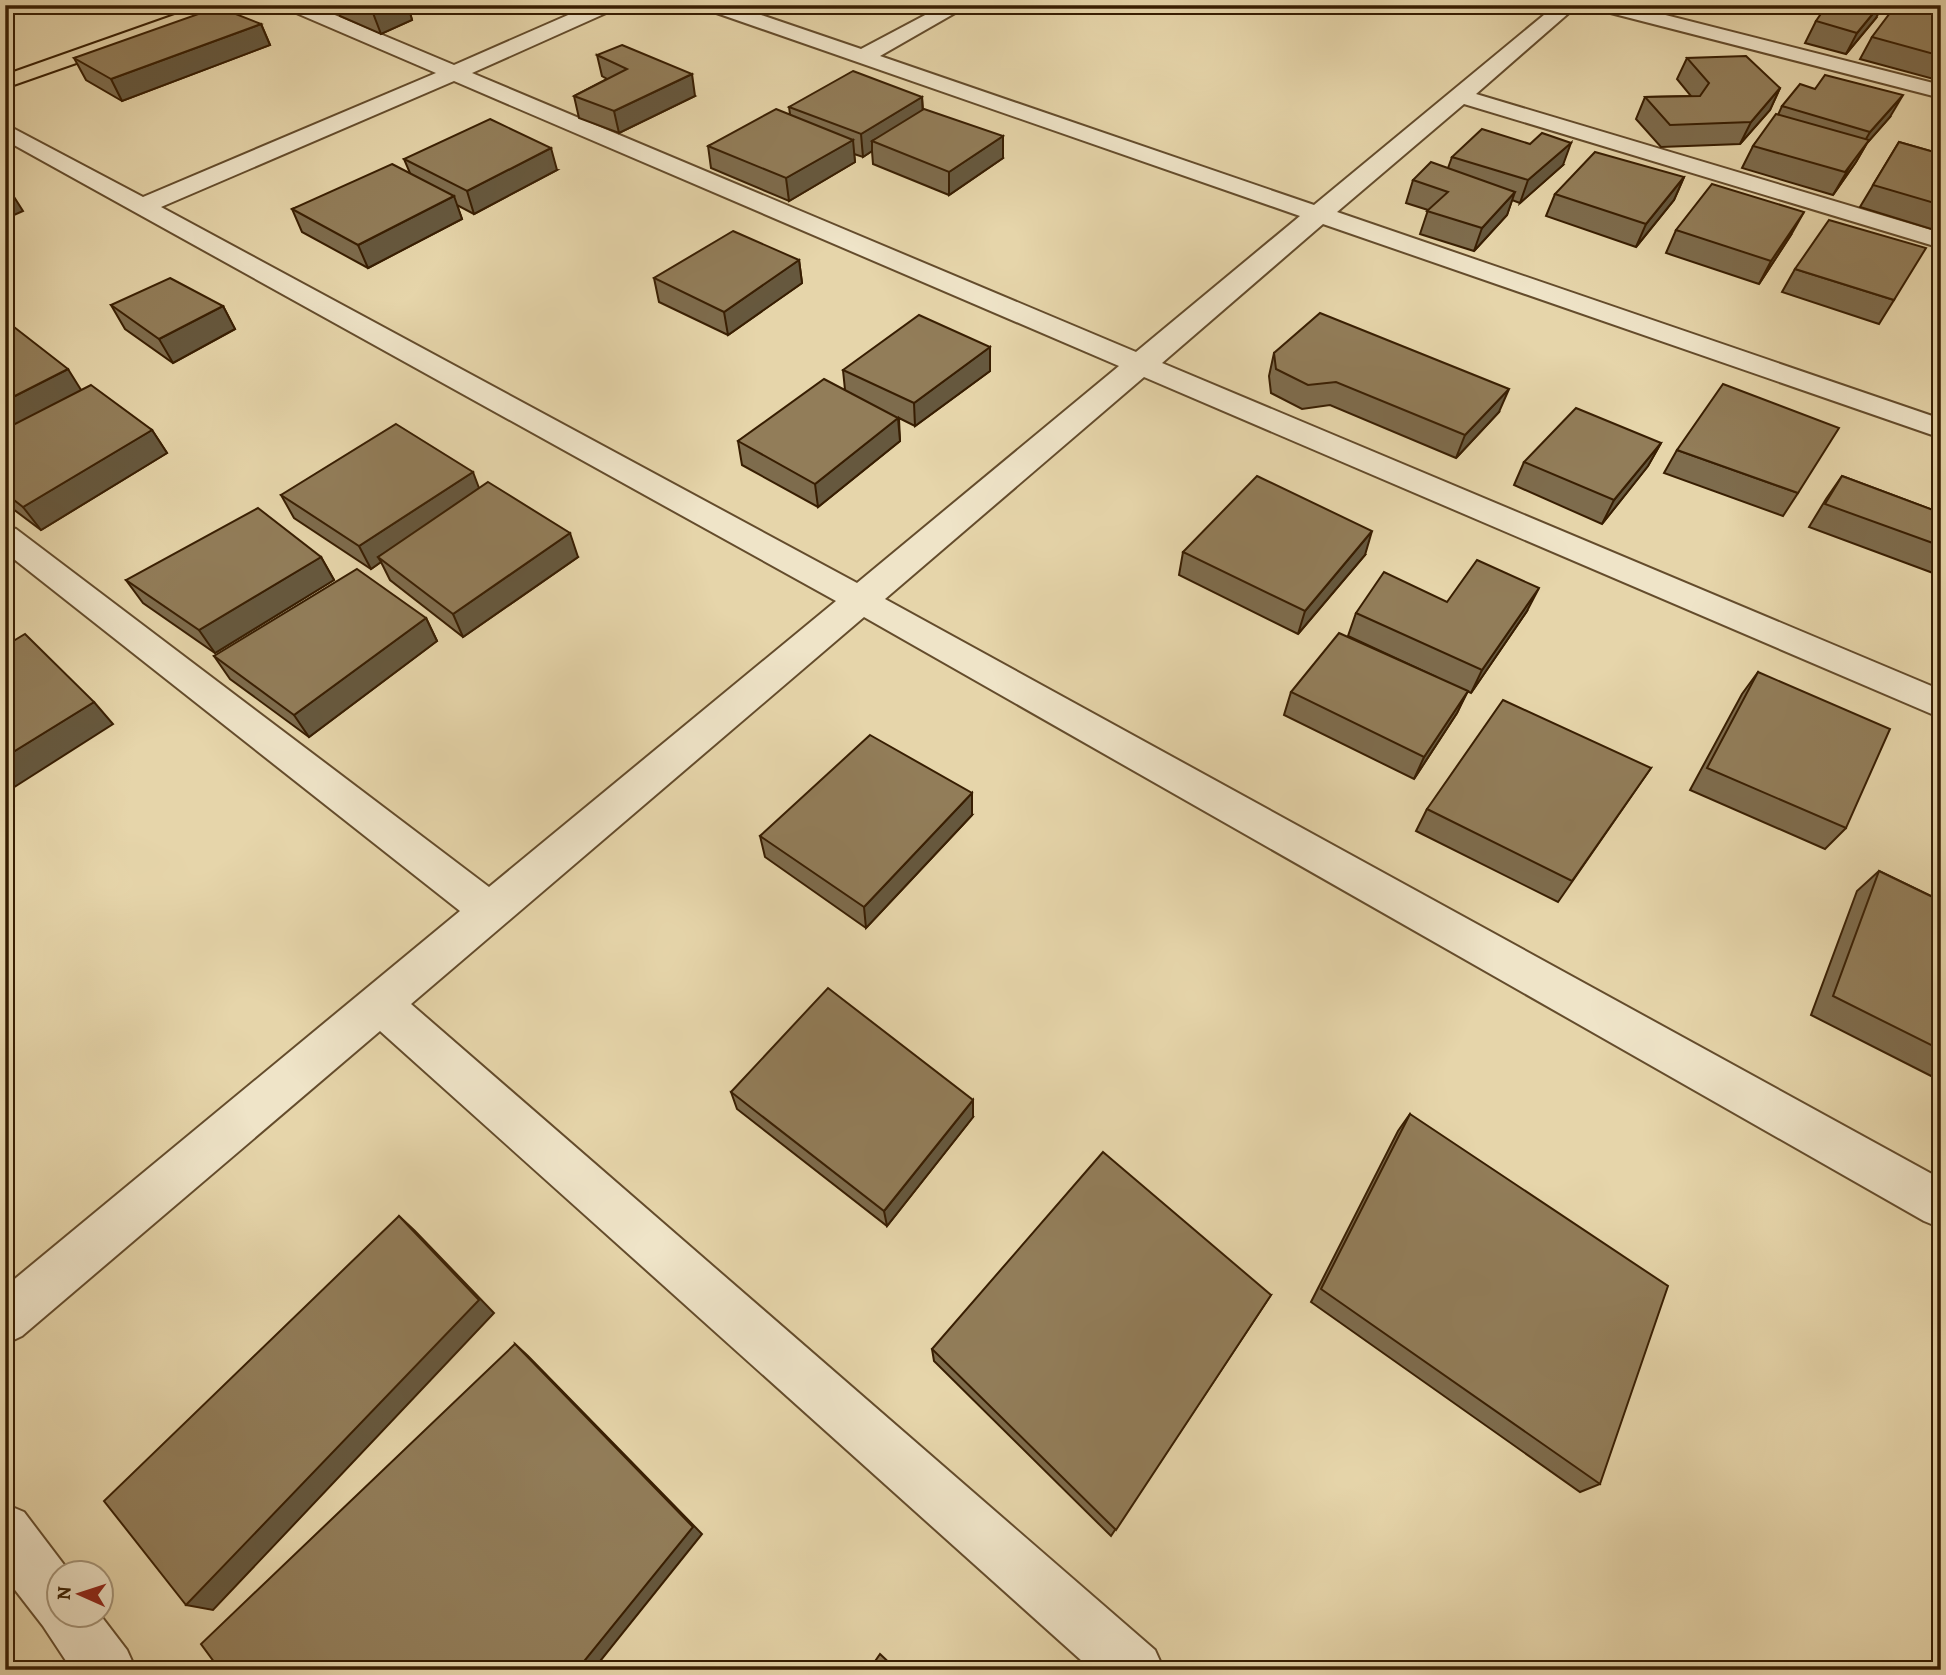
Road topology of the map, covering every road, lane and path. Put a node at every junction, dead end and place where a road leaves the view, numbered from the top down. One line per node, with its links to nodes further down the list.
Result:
1 (223, 5): 10 (main road)
2 (294, 5): 9 (street)
3 (608, 5): 9 (street)
4 (712, 5): 8 (street)
5 (958, 5): 8 (street)
6 (1568, 5): 12 (street)
7 (1602, 5): 11 (street)
8 (862, 57): 15 (street)
9 (457, 74): 14 (street); 17 (street)
10 (5, 82)
11 (1941, 92)
12 (1460, 96): 15 (street); 16 (street)
13 (5, 131): 14 (street)
14 (142, 206): 20 (street)
15 (1320, 214): 17 (street); 18 (street)
16 (1941, 241)
17 (1141, 365): 20 (street); 21 (street)
18 (1941, 429)
19 (5, 536): 22 (street)
20 (860, 600): 22 (street); 24 (street)
21 (1941, 705)
22 (490, 911): 23 (street)
23 (380, 1004): 25 (street); 30 (street)
24 (1941, 1205)
25 (5, 1319)
26 (5, 1531): 27 (street)
27 (46, 1586)
28 (78, 1630): 29 (street)
29 (107, 1670)
30 (1135, 1670)

